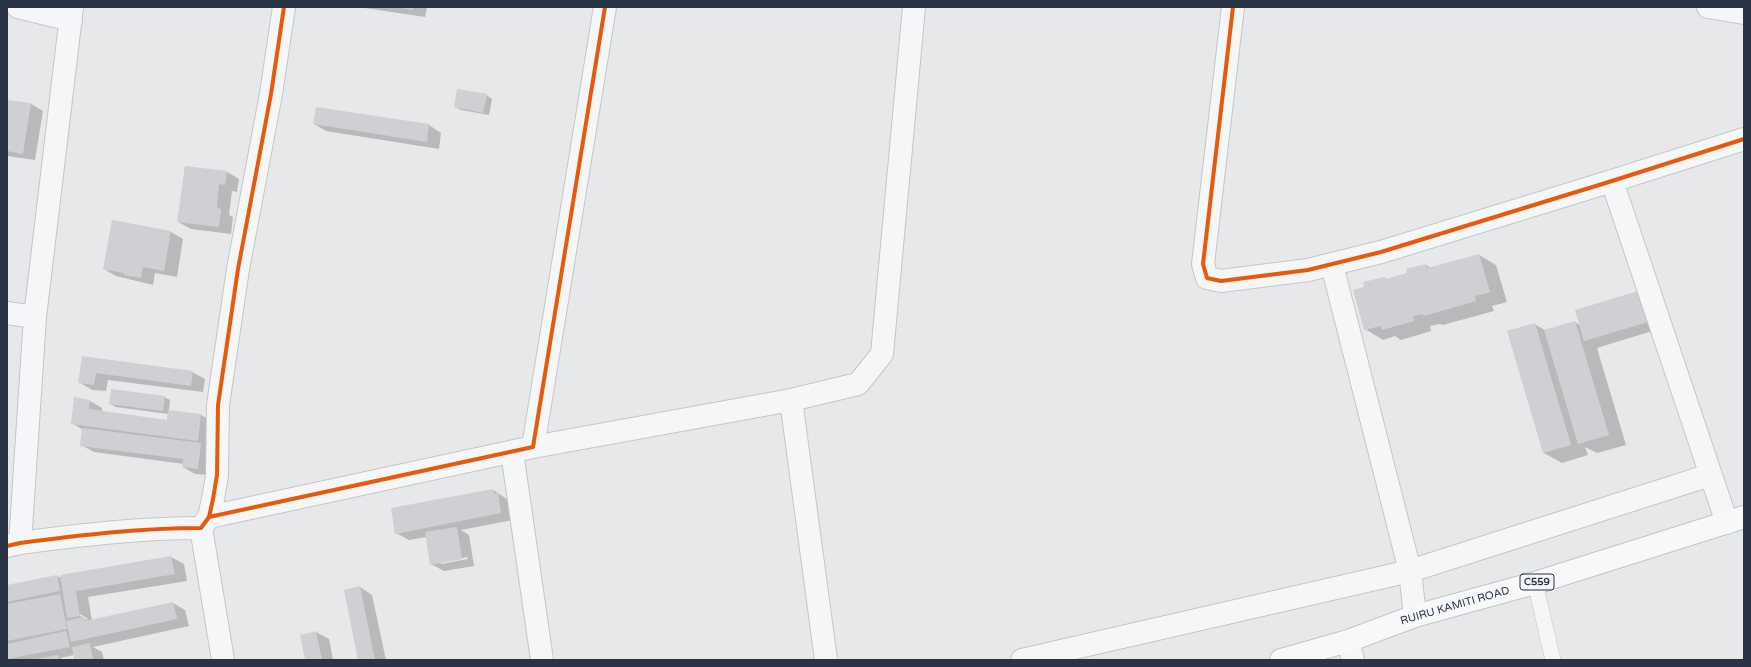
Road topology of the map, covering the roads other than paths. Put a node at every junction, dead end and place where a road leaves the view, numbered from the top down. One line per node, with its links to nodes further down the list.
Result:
1 (18, 7): 8 (street)
2 (284, 7): 18 (street)
3 (605, 7): 15 (street)
4 (914, 7): 14 (street)
5 (1233, 7): 11 (street)
6 (1708, 7): 7 (street)
7 (1744, 13)
8 (71, 14): 13 (street)
9 (1744, 138): 10 (street)
10 (1612, 181): 11 (street); 16 (street)
11 (1332, 264): 20 (street)
12 (7, 313): 13 (street)
13 (35, 317): 19 (street)
14 (791, 400): 15 (street); 26 (street)
15 (522, 449): 18 (street); 25 (street)
16 (1710, 475): 17 (street); 20 (street)
17 (1735, 520): 21 (main road, RUIRU KAMITI ROAD / C559)
18 (205, 522): 19 (street); 24 (street)
19 (13, 544)
20 (1410, 571): 22 (street); 27 (street)
21 (1535, 583): 22 (main road, RUIRU KAMITI ROAD / C559); 29 (lane)
22 (1416, 616): 23 (main road, RUIRU KAMITI ROAD / C559)
23 (1350, 650): 28 (main road, RUIRU KAMITI ROAD / C559)
24 (223, 660)
25 (542, 660)
26 (826, 660)
27 (1022, 660)
28 (1281, 660)
29 (1553, 660)

